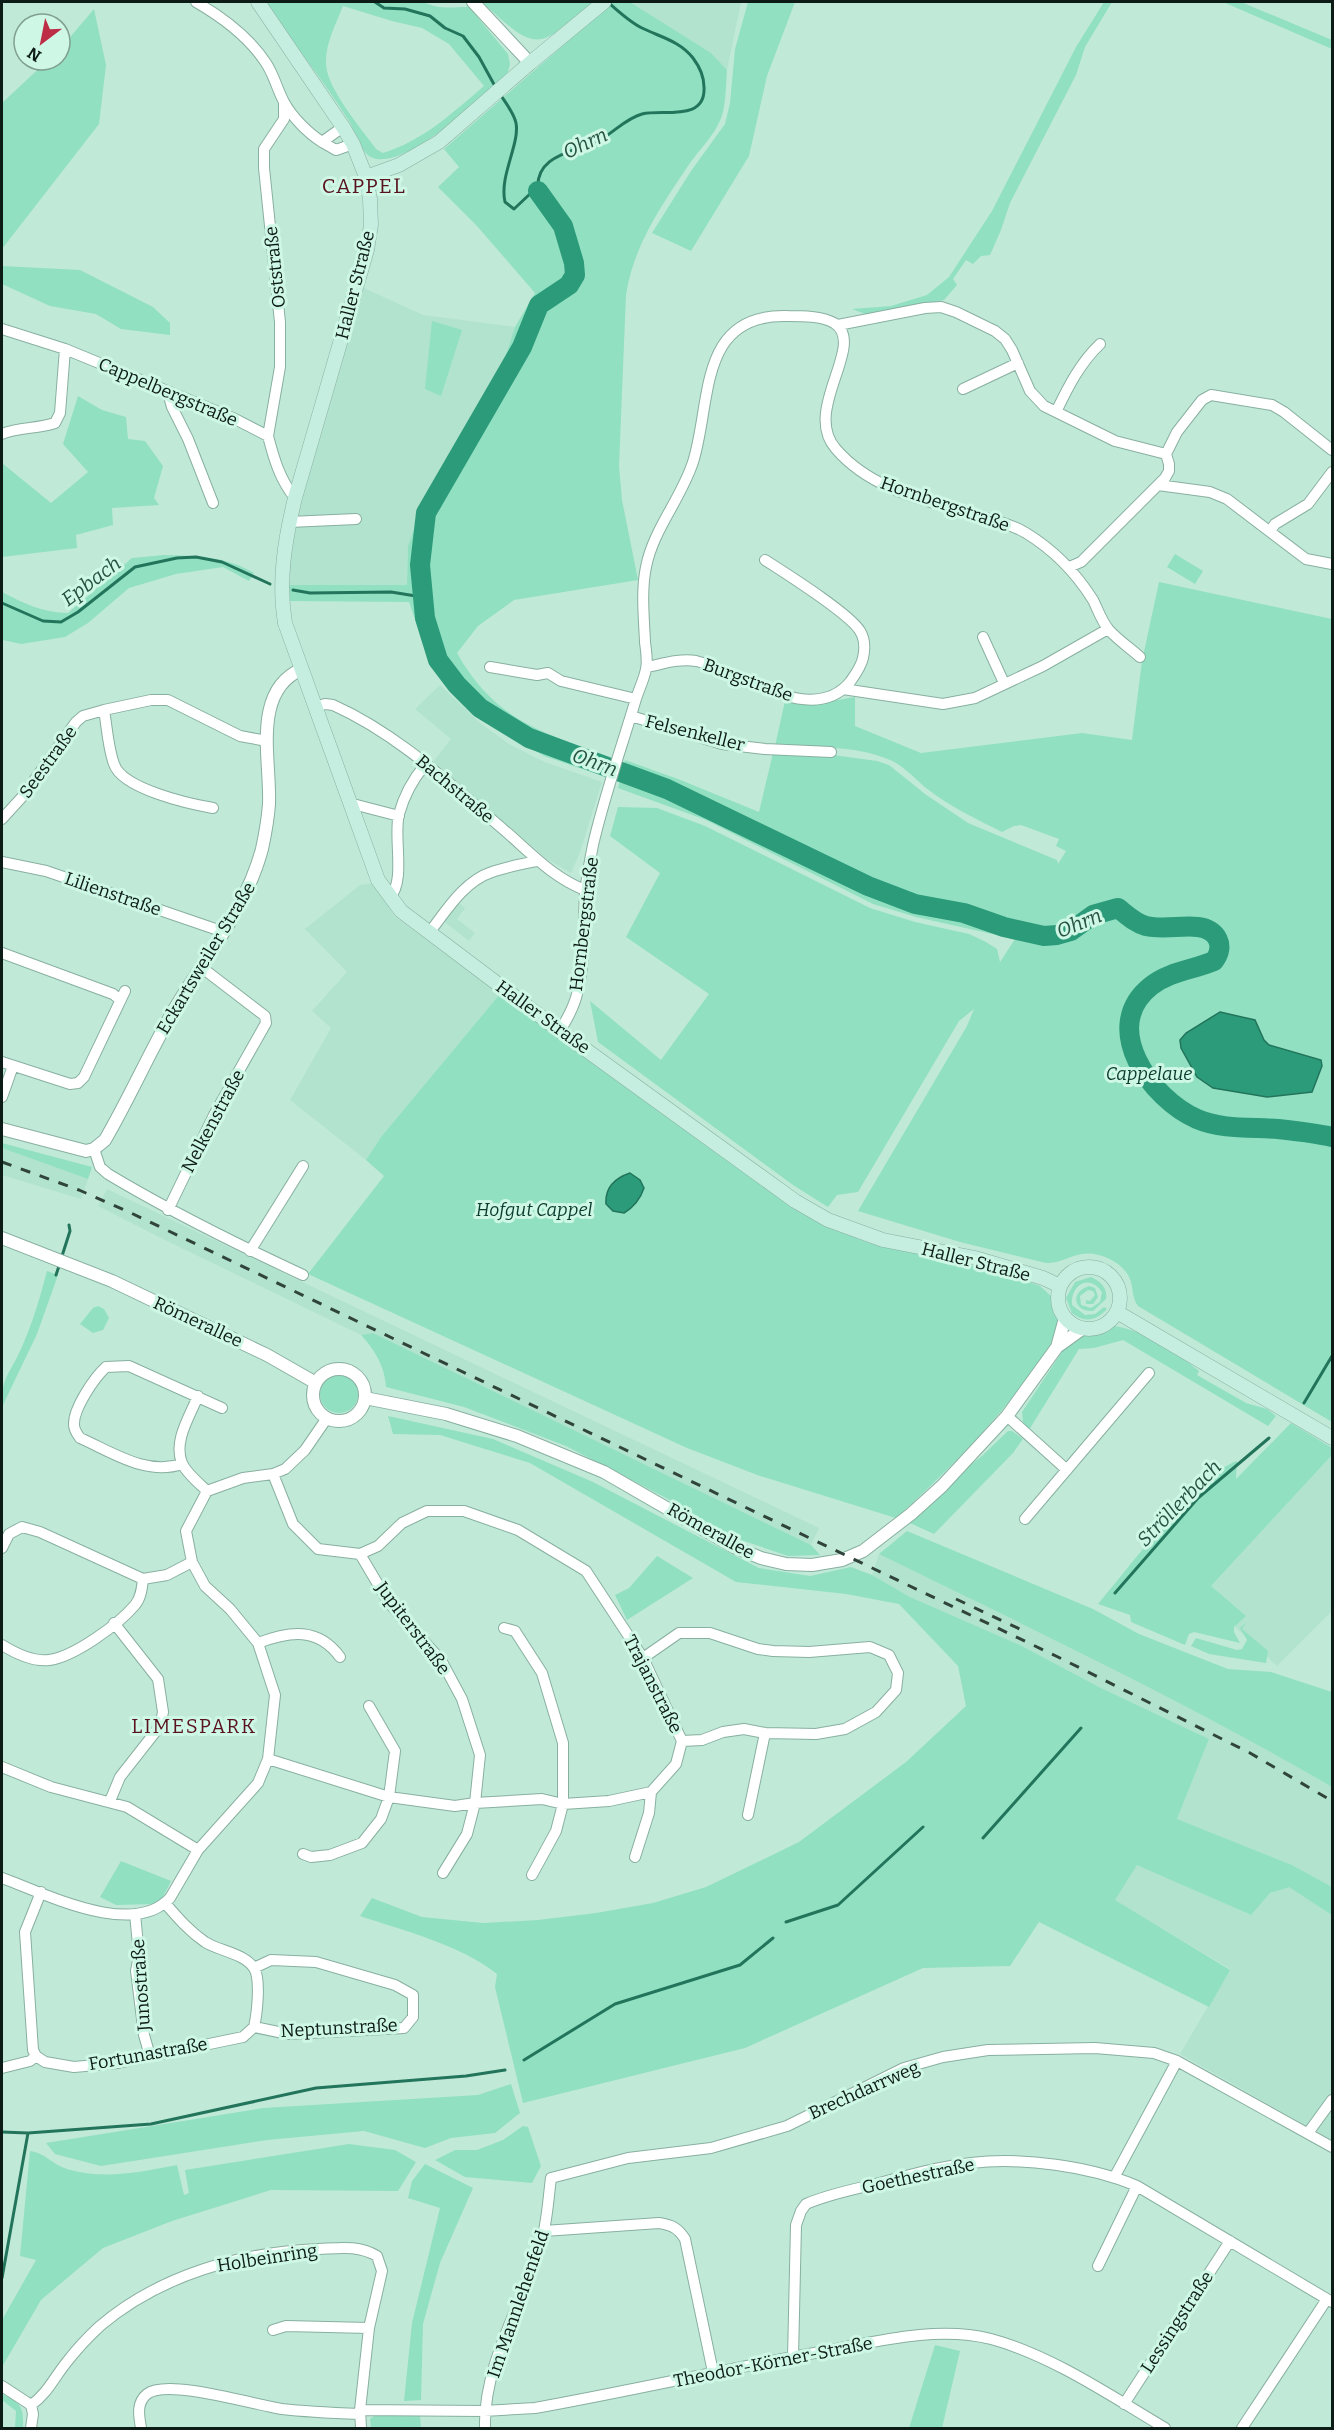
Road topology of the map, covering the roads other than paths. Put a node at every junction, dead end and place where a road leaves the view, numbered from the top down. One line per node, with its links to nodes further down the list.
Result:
1 (196, 2): 6 (street)
2 (258, 2): 7 (main road, Haller Straße)
3 (473, 2): 5 (street)
4 (599, 5): 5 (main road)
5 (530, 63): 10 (main road)
6 (284, 103): 8 (street); 20 (street, Oststraße)
7 (344, 127): 8 (street); 9 (main road, Haller Straße)
8 (322, 142): 9 (street)
9 (352, 144): 10 (main road, Haller Straße)
10 (366, 177): 25 (main road, Haller Straße)
11 (838, 325): 15 (street); 32 (street, Hornbergstraße); 37 (street)
12 (2, 329): 14 (street, Cappelbergstraße)
13 (1100, 344): 18 (street)
14 (65, 349): 17 (street, Cappelbergstraße); 19 (street)
15 (1018, 363): 16 (street); 18 (street)
16 (963, 389)
17 (168, 393): 20 (street, Cappelbergstraße); 26 (street)
18 (1056, 412): 22 (street)
19 (2, 434)
20 (268, 436): 25 (street)
21 (1332, 450): 22 (street)
22 (1166, 454): 24 (street)
23 (1332, 472): 29 (street)
24 (1158, 485): 29 (street); 32 (street)
25 (295, 498): 28 (main road, Haller Straße)
26 (213, 502)
27 (356, 519): 28 (street)
28 (289, 522): 38 (main road, Haller Straße)
29 (1270, 531): 31 (street)
30 (765, 560): 40 (street)
31 (1332, 564)
32 (1069, 567): 33 (street, Hornbergstraße)
33 (1108, 629): 35 (street); 39 (street)
34 (983, 636): 39 (street)
35 (1140, 657)
36 (490, 667): 41 (street)
37 (646, 667): 40 (street, Burgstraße); 41 (street)
38 (302, 669): 42 (main road, Haller Straße); 45 (street, Eckartsweiler Straße)
39 (1004, 683): 40 (street)
40 (843, 689)
41 (636, 699): 44 (street)
42 (315, 707): 47 (street, Bachstraße); 48 (main road, Haller Straße)
43 (104, 710): 45 (street, Seestraße); 49 (street); 51 (street, Seestraße)
44 (631, 716): 46 (street, Felsenkeller); 54 (street, Hornbergstraße)
45 (267, 741): 56 (street, Eckartsweiler Straße)
46 (831, 752)
47 (425, 765): 50 (street); 53 (street, Bachstraße)
48 (349, 804): 50 (street); 55 (main road, Haller Straße)
49 (213, 808)
50 (399, 816): 55 (street)
51 (2, 819)
52 (2, 861): 56 (street, Lilienstraße)
53 (537, 861): 54 (street, Bachstraße); 57 (street)
54 (585, 890): 60 (street, Hornbergstraße)
55 (390, 897): 57 (main road, Haller Straße)
56 (224, 932): 59 (street, Eckartsweiler Straße)
57 (429, 933): 60 (main road, Haller Straße)
58 (2, 953): 62 (street)
59 (201, 967): 65 (street, Eckartsweiler Straße); 67 (street, Nelkenstraße)
60 (560, 1031): 71 (main road, Haller Straße)
61 (2, 1062): 62 (street)
62 (14, 1066): 63 (street)
63 (2, 1096)
64 (2, 1129): 65 (street)
65 (94, 1149): 67 (street)
66 (303, 1166): 69 (street)
67 (168, 1210): 69 (street)
68 (2, 1238): 77 (street, Römerallee)
69 (250, 1251): 70 (street)
70 (303, 1275)
71 (1060, 1286): 72 (main road); 73 (main road)
72 (1117, 1312): 74 (main road); 83 (main road)
73 (1065, 1318): 74 (main road); 75 (street, Römerallee)
74 (1082, 1329): 75 (street, Römerallee)
75 (1057, 1347): 81 (street, Römerallee)
76 (1149, 1373): 85 (street)
77 (316, 1383): 79 (street); 82 (street)
78 (198, 1396): 80 (street); 84 (street); 84 (street)
79 (365, 1398): 81 (street, Römerallee); 82 (street)
80 (222, 1407)
81 (1007, 1416): 85 (street)
82 (327, 1418): 86 (street)
83 (1332, 1438)
84 (182, 1464): 87 (street)
85 (1067, 1470): 88 (street)
86 (273, 1474): 87 (street); 90 (street)
87 (207, 1491): 91 (street)
88 (1025, 1519)
89 (2, 1548): 92 (street)
90 (360, 1554): 98 (street, Trajanstraße); 107 (street, Jupiterstraße)
91 (192, 1562): 92 (street); 95 (street)
92 (143, 1579): 93 (street)
93 (114, 1623): 96 (street); 106 (street)
94 (504, 1628): 108 (street)
95 (258, 1643): 97 (street); 102 (street)
96 (2, 1645)
97 (340, 1657)
98 (643, 1658): 100 (street); 101 (street, Trajanstraße)
99 (369, 1706): 105 (street)
100 (765, 1733): 101 (street); 109 (street)
101 (682, 1740): 104 (street, Trajanstraße)
102 (268, 1759): 105 (street); 110 (street)
103 (2, 1767): 106 (street)
104 (651, 1792): 108 (street); 112 (street)
105 (389, 1797): 107 (street); 111 (street)
106 (110, 1801): 110 (street)
107 (475, 1803): 108 (street); 113 (street, Jupiterstraße)
108 (563, 1804): 114 (street)
109 (748, 1815)
110 (198, 1850): 117 (street)
111 (303, 1854)
112 (635, 1857)
113 (443, 1873)
114 (532, 1875)
115 (2, 1878): 116 (street)
116 (41, 1892): 118 (street); 121 (street)
117 (165, 1903): 118 (street); 119 (street)
118 (135, 1914): 122 (street, Junostraße)
119 (254, 1968): 120 (street); 120 (street, Neptunstraße)
120 (254, 2027): 122 (street, Fortunastraße)
121 (36, 2056): 122 (street, Fortunastraße); 124 (street)
122 (150, 2056)
123 (1177, 2061): 126 (street, Brechdarrweg); 128 (street); 129 (street, Brechdarrweg)
124 (2, 2068)
125 (1332, 2100): 126 (street)
126 (1308, 2133): 127 (street, Brechdarrweg)
127 (1332, 2147)
128 (1115, 2176): 130 (street, Goethestraße); 137 (street, Goethestraße)
129 (551, 2178): 131 (street, Im Mannlehenfeld)
130 (1137, 2186): 132 (street, Goethestraße); 133 (street)
131 (544, 2231): 138 (street); 142 (street, Im Mannlehenfeld)
132 (1230, 2241): 134 (street, Goethestraße); 140 (street, Lessingstraße)
133 (1098, 2266)
134 (1330, 2300): 149 (street)
135 (369, 2328): 136 (street); 141 (street, Holbeinring); 143 (street, Holbeinring)
136 (273, 2331)
137 (793, 2357): 138 (street, Theodor-Körner-Straße); 140 (street, Theodor-Körner-Straße)
138 (713, 2372): 142 (street, Theodor-Körner-Straße)
139 (2, 2386): 141 (street)
140 (1124, 2404): 148 (street, Theodor-Körner-Straße)
141 (32, 2405): 144 (street)
142 (484, 2411): 143 (street, Theodor-Körner-Straße); 147 (street, Im Mannlehenfeld)
143 (360, 2412): 145 (street, Theodor-Körner-Straße); 146 (street, Holbeinring)
144 (31, 2428)
145 (141, 2428)
146 (361, 2428)
147 (484, 2428)
148 (1164, 2428)
149 (1242, 2428)

